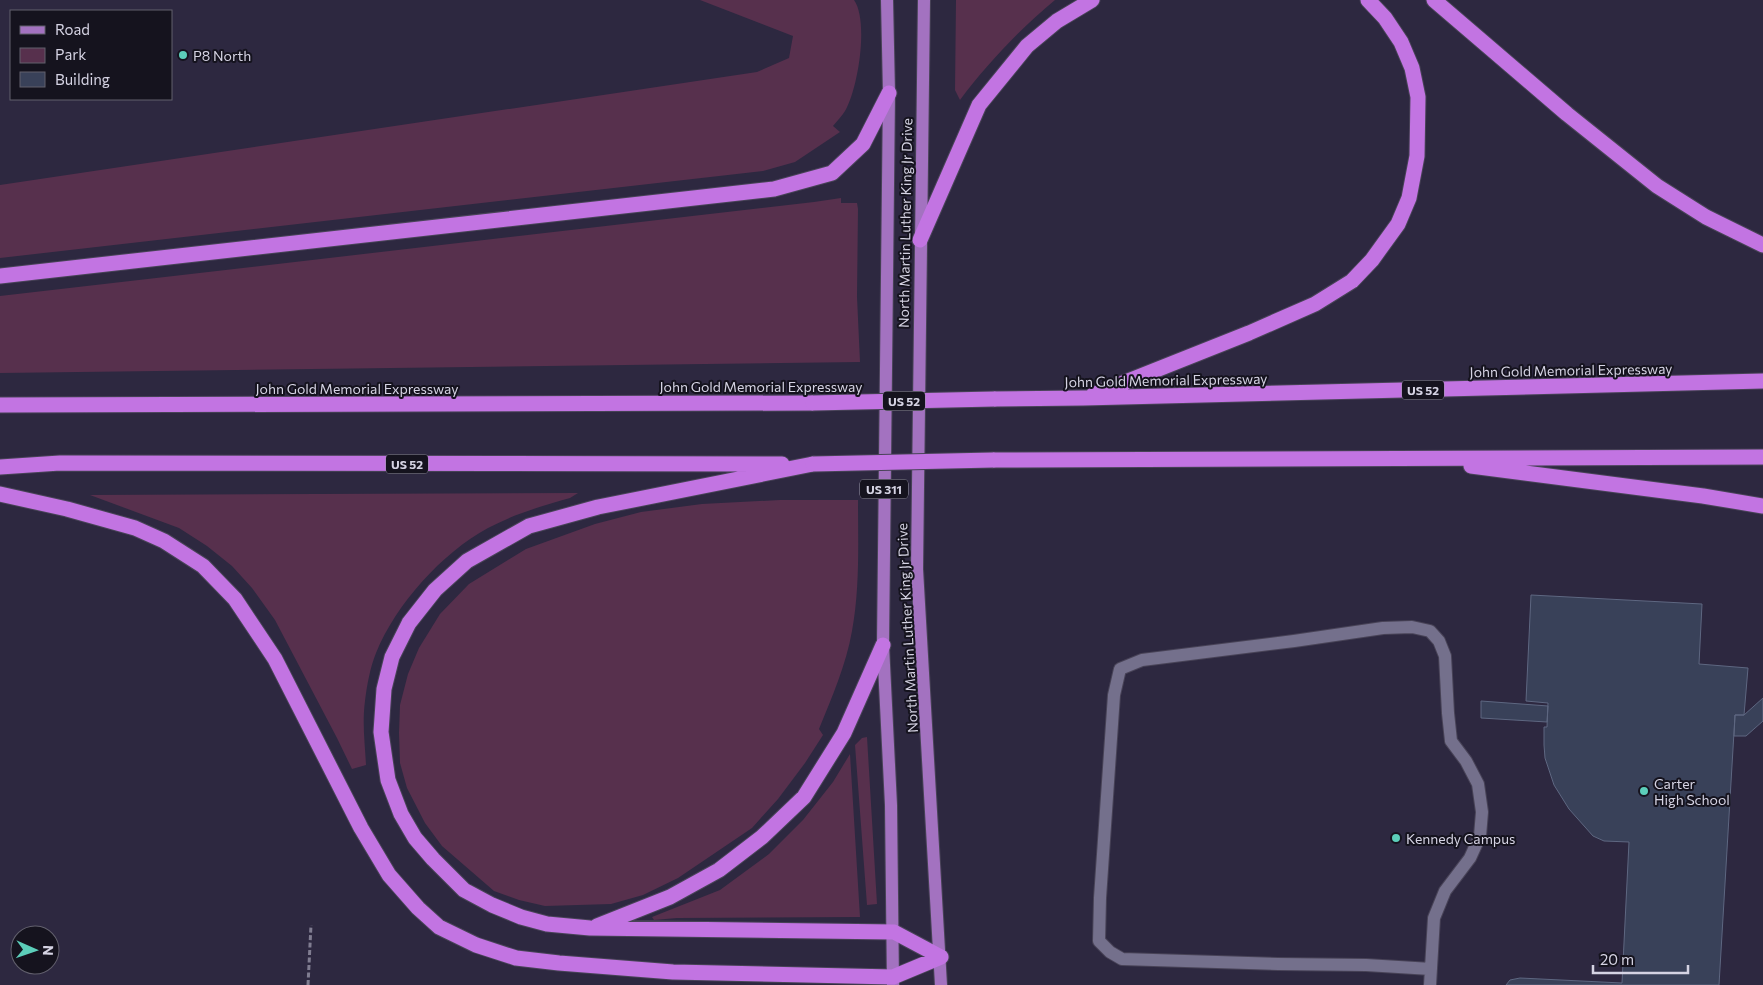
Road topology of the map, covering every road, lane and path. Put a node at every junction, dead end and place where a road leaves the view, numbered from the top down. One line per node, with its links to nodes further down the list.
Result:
1 (887, 0): 6 (main road, North Martin Luther King Jr Drive / US 311)
2 (924, 0): 7 (main road, North Martin Luther King Jr Drive / US 311)
3 (1092, 0): 7 (highway)
4 (1368, 0): 11 (highway)
5 (1434, 0): 8 (highway)
6 (889, 93): 9 (highway); 19 (main road, North Martin Luther King Jr Drive / US 311)
7 (920, 240): 23 (main road, North Martin Luther King Jr Drive / US 311)
8 (1763, 245)
9 (0, 276)
10 (1763, 381): 11 (highway, John Gold Memorial Expressway / US 52)
11 (1083, 398): 12 (highway, John Gold Memorial Expressway / US 52, bridge)
12 (0, 405)
13 (1410, 458): 14 (highway, US 52); 15 (highway, US 52, bridge); 18 (highway)
14 (1763, 458)
15 (813, 464): 16 (highway, US 52); 21 (highway)
16 (0, 467)
17 (0, 494): 25 (highway)
18 (1763, 506)
19 (883, 645): 21 (highway); 22 (main road, North Martin Luther King Jr Drive / US 311)
20 (311, 925): 26 (path)
21 (590, 928): 22 (highway)
22 (894, 932): 23 (highway); 25 (main road, North Martin Luther King Jr Drive / US 311)
23 (941, 957): 25 (highway); 27 (main road, North Martin Luther King Jr Drive / US 311)
24 (1431, 968): 24 (lane); 28 (lane)
25 (893, 981)
26 (308, 985)
27 (941, 985)
28 (1430, 985)

